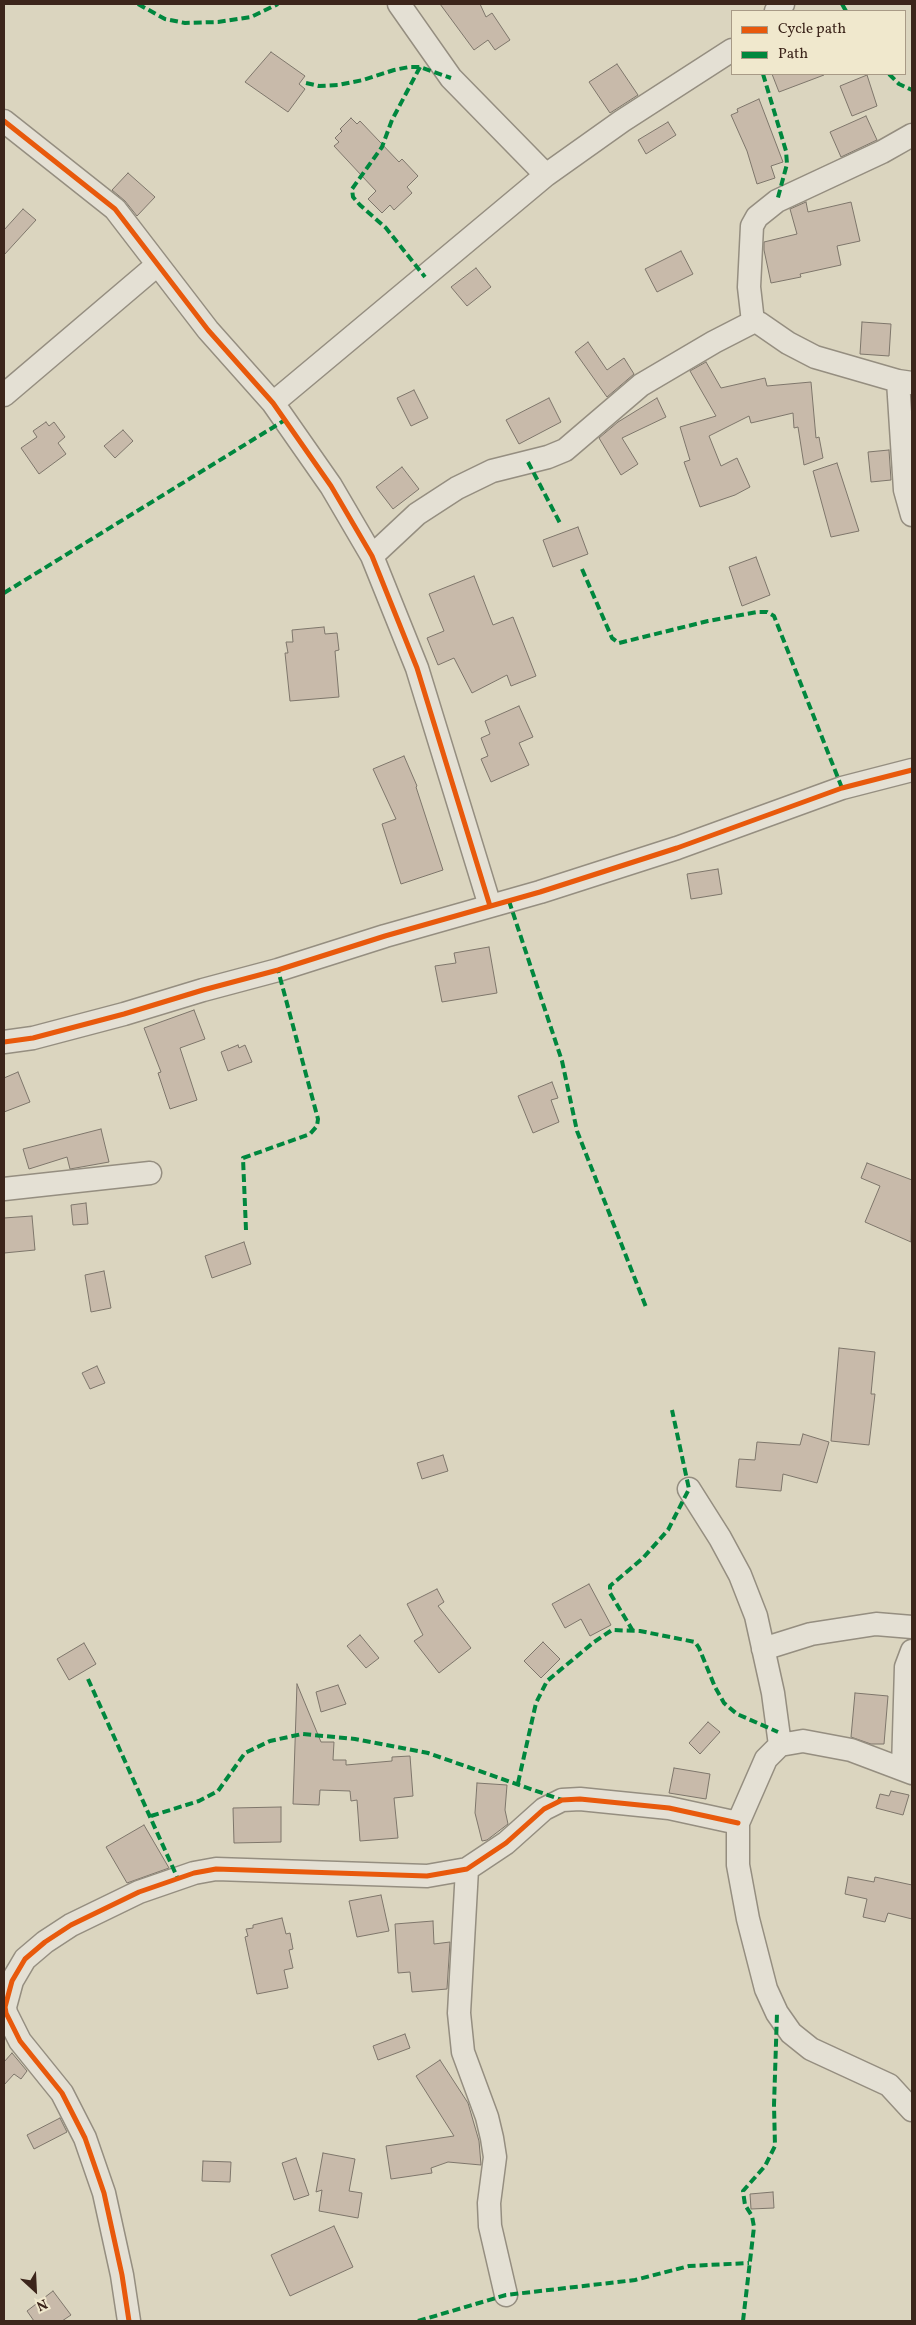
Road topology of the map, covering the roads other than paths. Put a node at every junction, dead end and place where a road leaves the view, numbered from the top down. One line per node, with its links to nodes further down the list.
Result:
1 (399, 4): 5 (street)
2 (731, 51): 5 (street)
3 (4, 121): 6 (street)
4 (912, 135): 7 (street)
5 (546, 175): 10 (street)
6 (157, 264): 9 (street); 10 (street)
7 (753, 322): 8 (street); 12 (street)
8 (905, 382): 11 (street)
9 (4, 395)
10 (273, 404): 12 (street)
11 (912, 515)
12 (372, 556): 14 (street)
13 (912, 770): 14 (street)
14 (490, 906): 15 (street)
15 (4, 1042)
16 (150, 1173): 17 (street)
17 (4, 1189)
18 (689, 1490): 20 (street)
19 (912, 1627): 20 (street)
20 (763, 1649): 22 (street)
21 (912, 1651): 23 (street)
22 (780, 1746): 23 (street); 24 (street)
23 (908, 1771)
24 (738, 1823): 25 (street); 26 (street)
25 (467, 1869): 27 (street); 28 (street)
26 (912, 2110)
27 (506, 2295)
28 (130, 2321)

